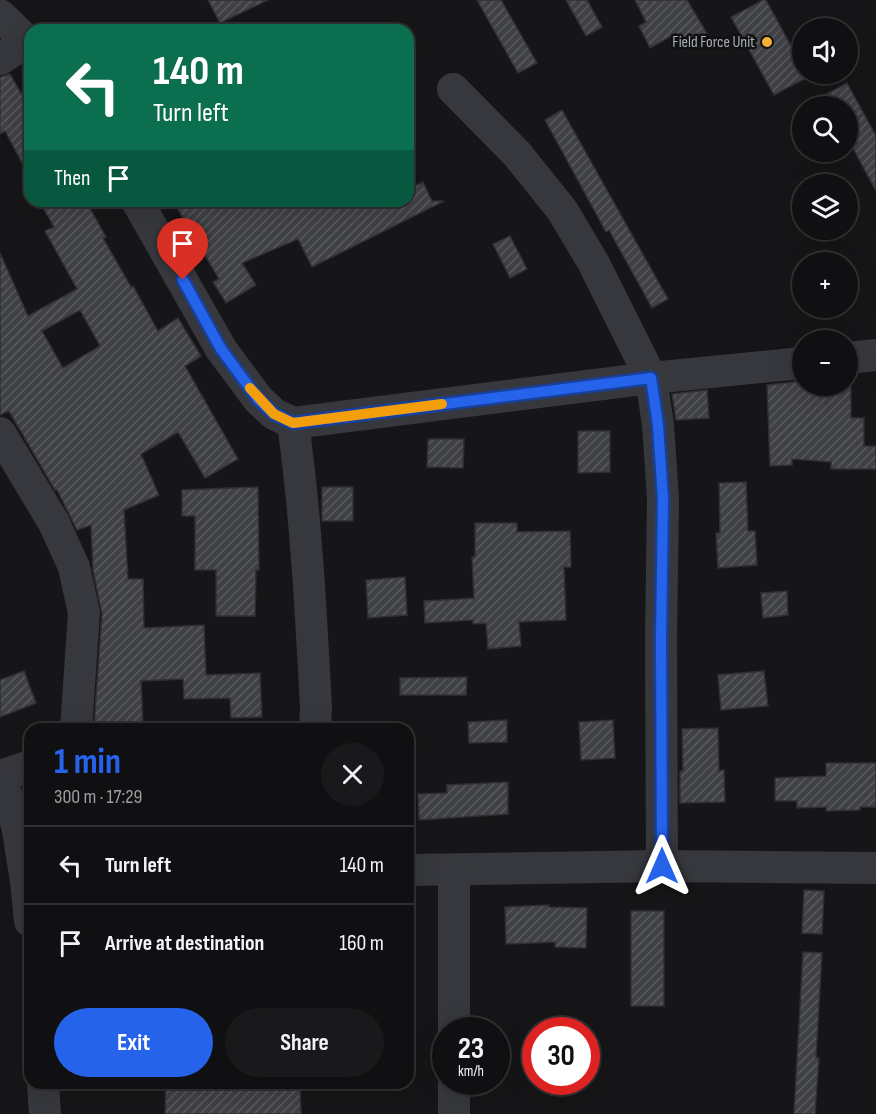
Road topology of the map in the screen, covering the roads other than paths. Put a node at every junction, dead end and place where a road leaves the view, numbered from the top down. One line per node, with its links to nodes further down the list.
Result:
1 (0, 15): 2 (street)
2 (24, 37)
3 (24, 45): 4 (street)
4 (0, 59)
5 (453, 89): 10 (street)
6 (140, 207): 11 (street)
7 (876, 355): 8 (street)
8 (858, 357)
9 (792, 364): 10 (street)
10 (651, 378): 11 (street); 18 (street)
11 (293, 423): 14 (street)
12 (0, 433): 13 (street)
13 (76, 723)
14 (315, 723)
15 (24, 768): 16 (street)
16 (0, 776): 17 (street)
17 (24, 861)
18 (662, 866): 19 (street); 21 (street)
19 (876, 868)
20 (414, 870): 21 (street)
21 (454, 871): 22 (street)
22 (454, 1017)
23 (43, 1089): 25 (street)
24 (454, 1095): 26 (street)
25 (45, 1114)
26 (454, 1114)

